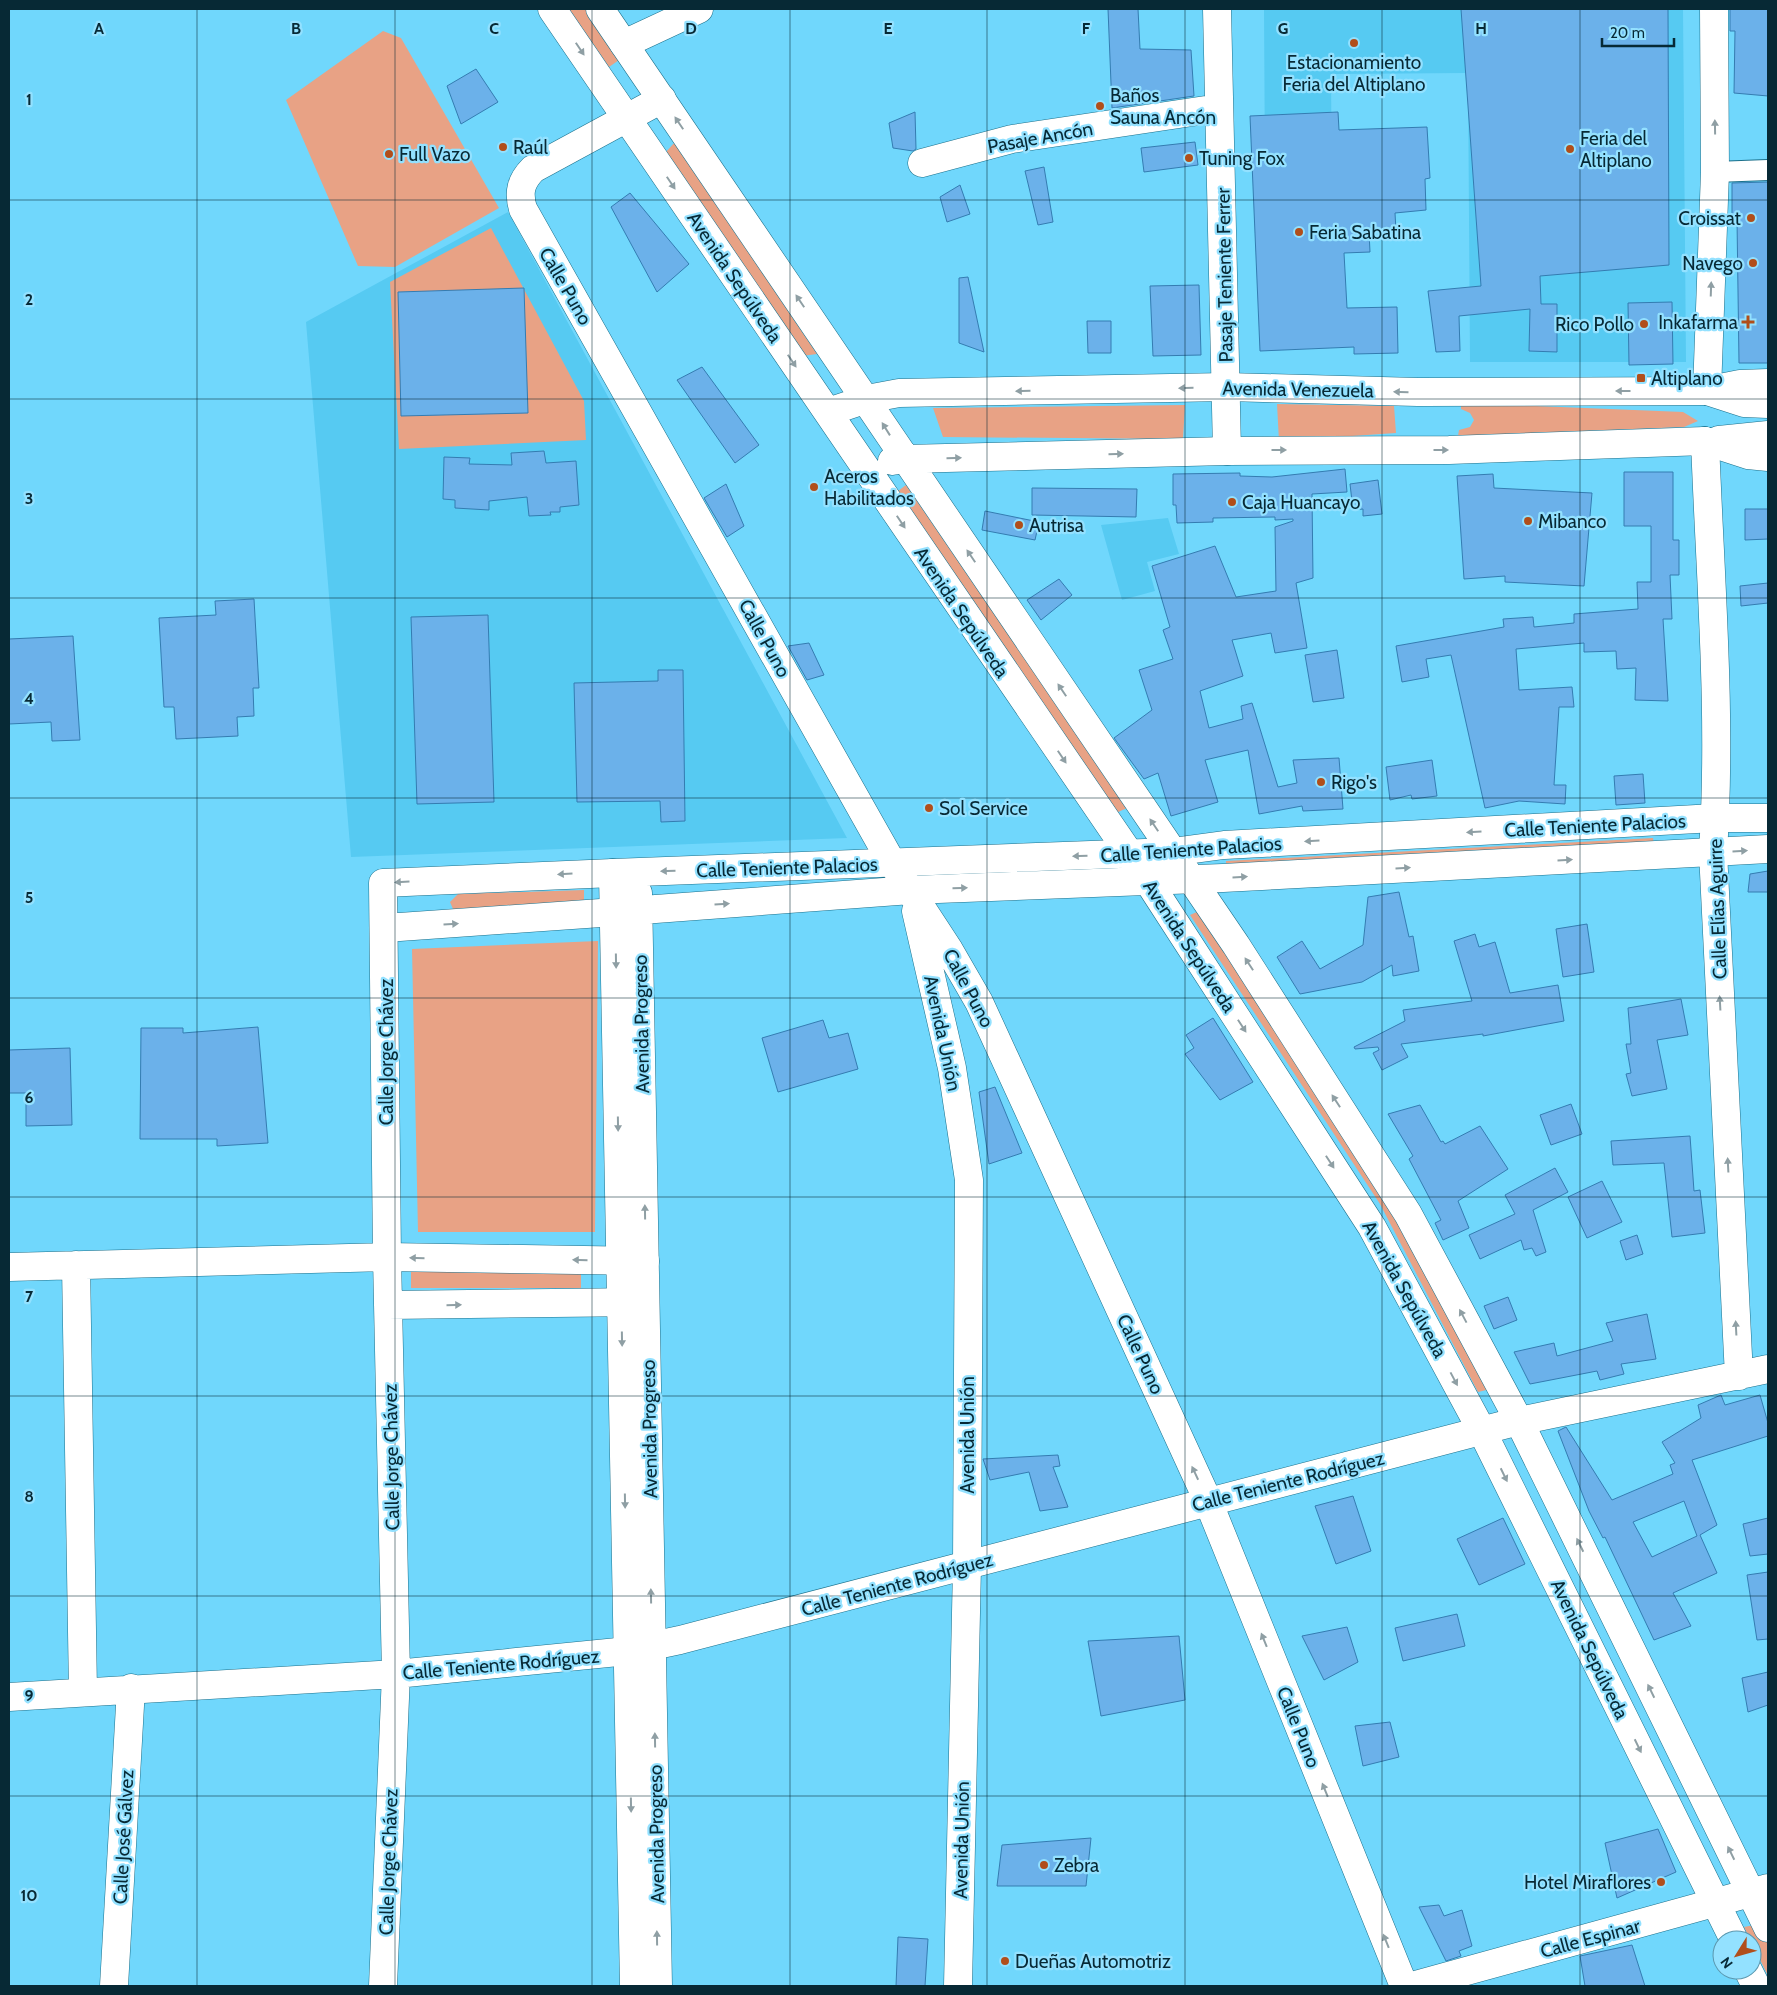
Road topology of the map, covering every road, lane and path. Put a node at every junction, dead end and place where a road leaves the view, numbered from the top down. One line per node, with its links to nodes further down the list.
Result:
1 (552, 9): 9 (street, Avenida Sepúlveda, one-way to 9)
2 (600, 9): 6 (street, Avenida Sepúlveda)
3 (699, 9): 6 (street)
4 (1217, 9): 8 (street, Pasaje Teniente Ferrer)
5 (1714, 9): 12 (street, one-way to 5)
6 (624, 44): 7 (street, Avenida Sepúlveda)
7 (662, 99): 9 (street, Calle Puno); 16 (street, Avenida Sepúlveda, one-way to 7)
8 (1219, 108): 10 (street, Pasaje Ancón); 14 (street, Pasaje Teniente Ferrer)
9 (626, 118): 18 (street, Avenida Sepúlveda, one-way to 18); 33 (street, Calle Puno)
10 (922, 163)
11 (1768, 170): 12 (street)
12 (1716, 172): 15 (street, one-way to 12)
13 (1768, 384): 15 (street)
14 (1226, 387): 15 (street, Avenida Venezuela, one-way to 14); 16 (street, Avenida Venezuela, one-way to 16); 21 (street, Pasaje Teniente Ferrer)
15 (1707, 391): 17 (street, Avenida Venezuela)
16 (867, 399): 18 (street, Avenida Venezuela); 23 (street, Avenida Sepúlveda, one-way to 16)
17 (1768, 404)
18 (828, 412): 24 (street, Avenida Sepúlveda)
19 (1768, 435): 20 (street)
20 (1705, 441): 21 (street, one-way to 20); 22 (street); 27 (street, Calle Elías Aguirre)
21 (1227, 451): 23 (street, one-way to 21)
22 (1768, 457)
23 (905, 459): 24 (street); 25 (street, Avenida Sepúlveda, one-way to 23)
24 (864, 467): 26 (street, Avenida Sepúlveda, one-way to 26)
25 (988, 580): 26 (street); 30 (street, Avenida Sepúlveda, one-way to 25)
26 (956, 602): 32 (street, Avenida Sepúlveda, one-way to 32)
27 (1715, 818): 28 (street, Calle Teniente Palacios); 30 (street, Calle Teniente Palacios, one-way to 30); 31 (street, Calle Elías Aguirre)
28 (1768, 818)
29 (1768, 850): 31 (street, Calle Teniente Palacios, one-way to 29)
30 (1172, 852): 32 (street, Calle Teniente Palacios); 35 (street, Avenida Sepúlveda)
31 (1713, 852): 35 (street, Calle Teniente Palacios, one-way to 31); 47 (street, Calle Elías Aguirre, one-way to 31)
32 (1129, 854): 33 (street, Calle Teniente Palacios, one-way to 33); 36 (street, Avenida Sepúlveda)
33 (892, 863): 34 (street, Calle Teniente Palacios, one-way to 34); 37 (street, Calle Puno)
34 (626, 873): 38 (street, Avenida Progreso); 39 (street, Calle Teniente Palacios, one-way to 39)
35 (1192, 879): 36 (street, Calle Teniente Palacios); 48 (street, Avenida Sepúlveda, one-way to 35)
36 (1148, 882): 37 (street, Calle Teniente Palacios, one-way to 36); 49 (street, Avenida Sepúlveda, one-way to 49)
37 (911, 890): 38 (street, Calle Teniente Palacios, one-way to 37); 50 (street, Calle Puno, one-way to 37); 51 (street, Avenida Unión)
38 (627, 911): 39 (street, Calle Teniente Palacios, one-way to 38); 41 (street, Avenida Progreso)
39 (385, 928): 40 (street, Calle Jorge Chávez)
40 (387, 1257): 41 (street, one-way to 40); 42 (street); 45 (street, Calle Jorge Chávez)
41 (633, 1260): 44 (street, Avenida Progreso)
42 (76, 1265): 43 (street); 57 (street)
43 (9, 1267)
44 (634, 1302): 45 (street, one-way to 44); 54 (street, Avenida Progreso)
45 (388, 1305): 55 (street, Calle Jorge Chávez)
46 (1768, 1369): 47 (street, Calle Teniente Rodríguez)
47 (1739, 1376): 48 (street, Calle Teniente Rodríguez)
48 (1518, 1421): 49 (street, Calle Teniente Rodríguez); 52 (street, Avenida Sepúlveda, one-way to 48)
49 (1482, 1431): 50 (street, Calle Teniente Rodríguez); 53 (street, Avenida Sepúlveda, one-way to 53)
50 (1208, 1501): 51 (street, Calle Teniente Rodríguez); 68 (street, Calle Puno, one-way to 50)
51 (966, 1566): 54 (street, Calle Teniente Rodríguez); 67 (street, Avenida Unión)
52 (1602, 1591): 53 (street); 59 (street, Avenida Sepúlveda, one-way to 52)
53 (1568, 1603): 60 (street, Avenida Sepúlveda, one-way to 60)
54 (640, 1648): 55 (street, Calle Teniente Rodríguez); 65 (street, Avenida Progreso, one-way to 65); 66 (street, Avenida Progreso, one-way to 54)
55 (396, 1674): 56 (street, Calle Teniente Rodríguez); 64 (street, Calle Jorge Chávez)
56 (131, 1688): 57 (street, Calle Teniente Rodríguez); 63 (street, Calle José Gálvez)
57 (83, 1692): 58 (street, Calle Teniente Rodríguez)
58 (9, 1696)
59 (1759, 1890): 60 (street, Calle Espinar); 61 (street, Avenida Sepúlveda)
60 (1716, 1903): 62 (street, Avenida Sepúlveda); 69 (street, Calle Espinar)
61 (1768, 1928)
62 (1729, 1930)
63 (114, 1986)
64 (383, 1986)
65 (634, 1986)
66 (658, 1986)
67 (958, 1986)
68 (1404, 1986)
69 (1412, 1986)

